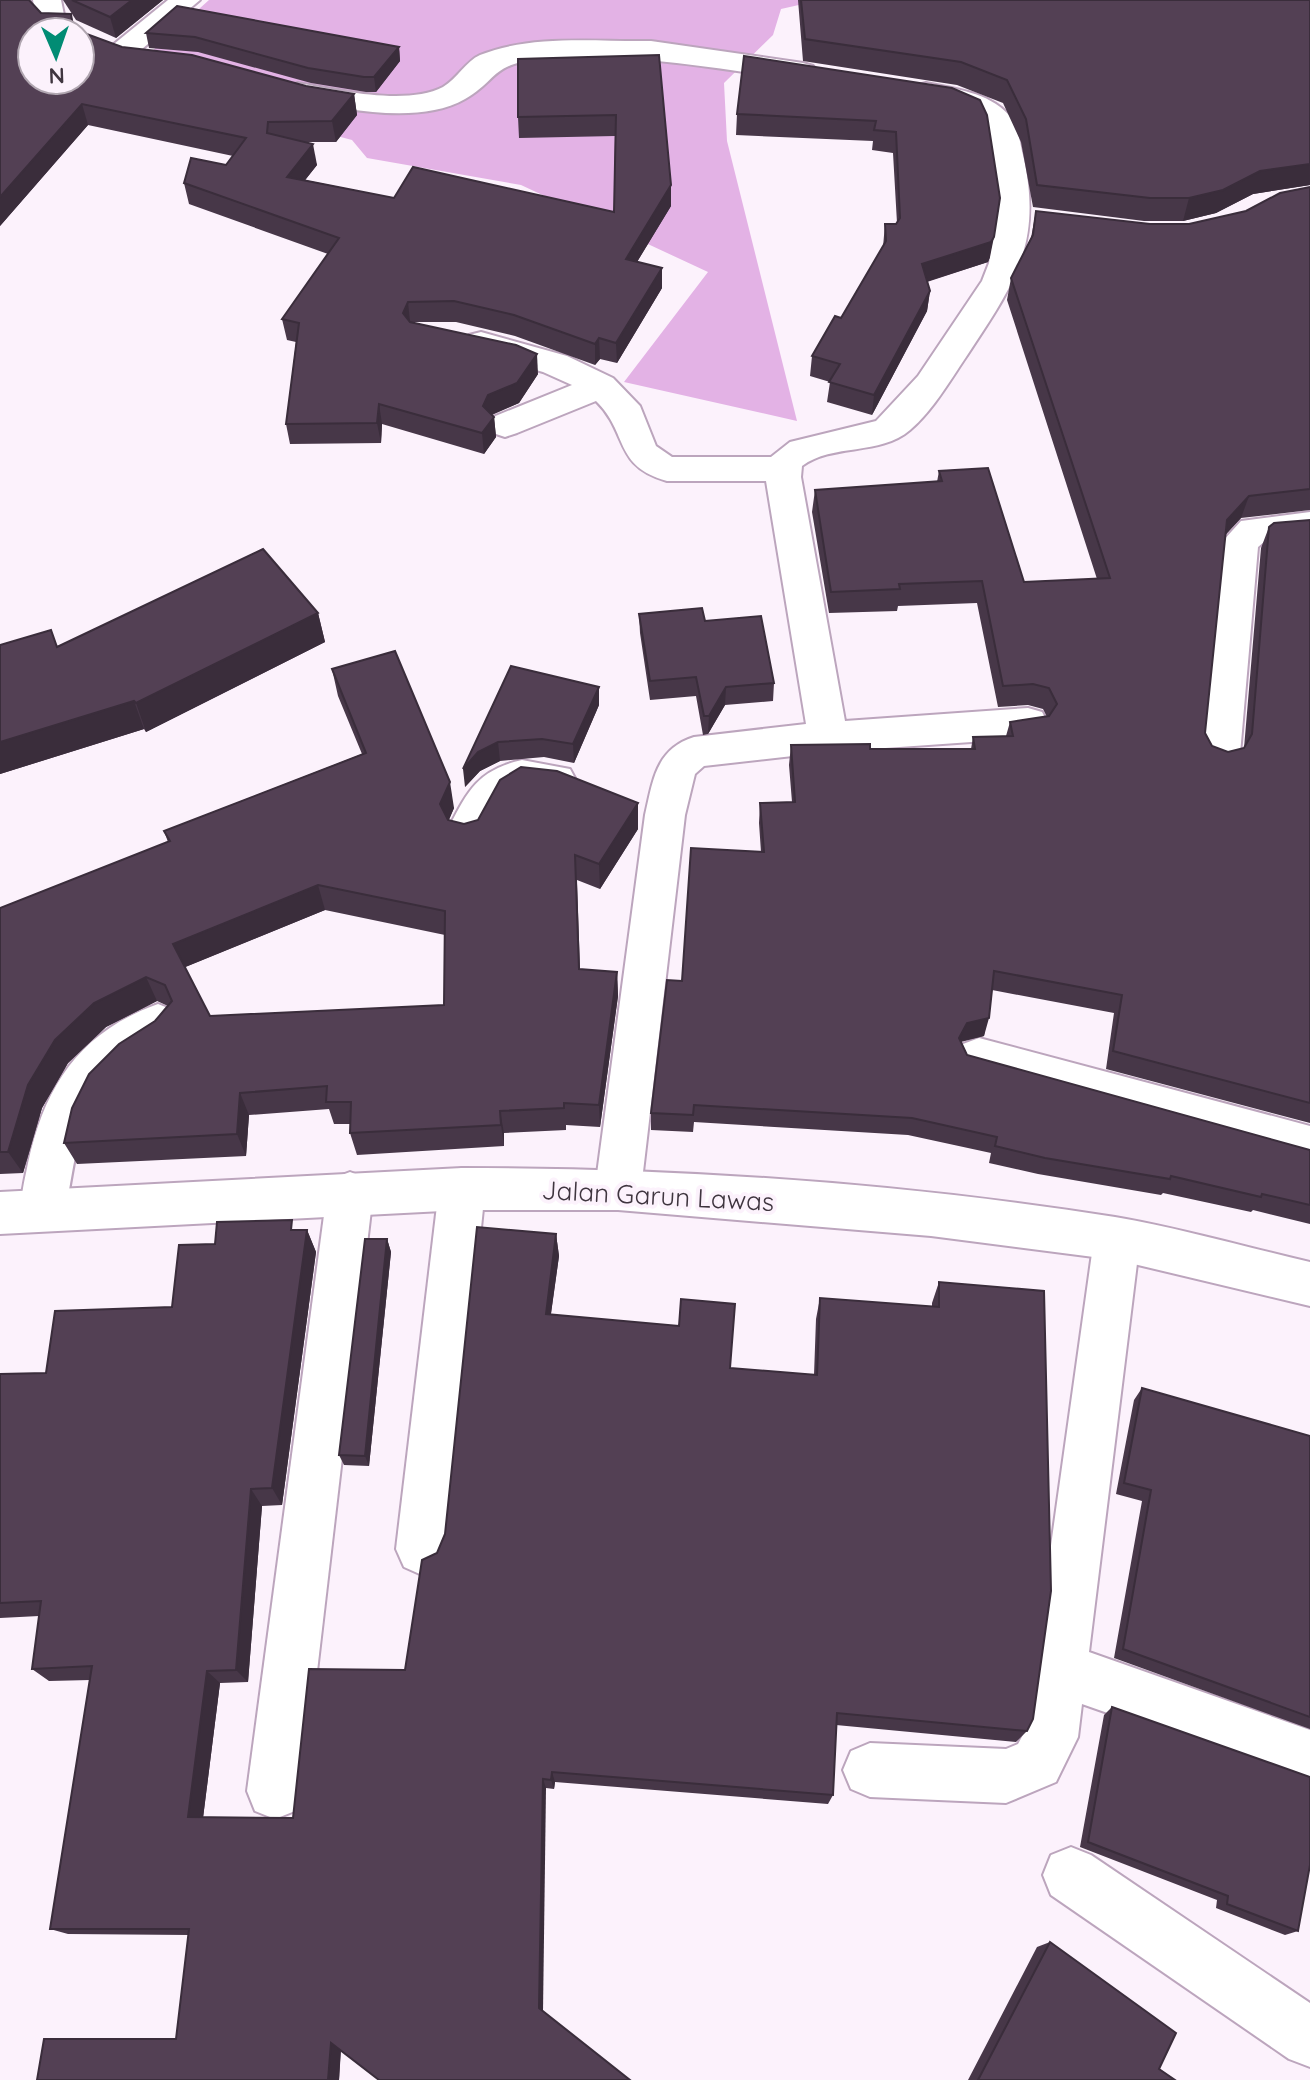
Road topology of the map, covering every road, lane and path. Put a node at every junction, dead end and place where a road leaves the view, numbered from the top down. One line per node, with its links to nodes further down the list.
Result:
1 (186, 0): 3 (street)
2 (96, 41): 3 (street)
3 (119, 54): 4 (street)
4 (159, 59)
5 (836, 77): 6 (street)
6 (273, 87)
7 (897, 87): 11 (street)
8 (450, 337): 9 (street)
9 (601, 386): 10 (street); 11 (street)
10 (505, 425)
11 (785, 469): 14 (street)
12 (1310, 525): 15 (street)
13 (1028, 723): 14 (street)
14 (828, 737): 22 (street)
15 (1220, 754)
16 (595, 791): 17 (street)
17 (467, 831)
18 (158, 1023): 24 (street)
19 (979, 1057): 20 (street)
20 (1310, 1146)
21 (462, 1189): 22 (street, Jalan Garun Lawas); 23 (street, Jalan Garun Lawas); 27 (street)
22 (618, 1189): 25 (street, Jalan Garun Lawas)
23 (350, 1193): 24 (street, Jalan Garun Lawas); 31 (street)
24 (22, 1210)
25 (1117, 1239): 26 (street, Jalan Garun Lawas); 28 (street)
26 (1310, 1284)
27 (422, 1549)
28 (1063, 1670): 29 (street); 30 (street)
29 (1310, 1757)
30 (870, 1770)
31 (275, 1791)
32 (1071, 1875): 33 (street)
33 (1310, 2038)

